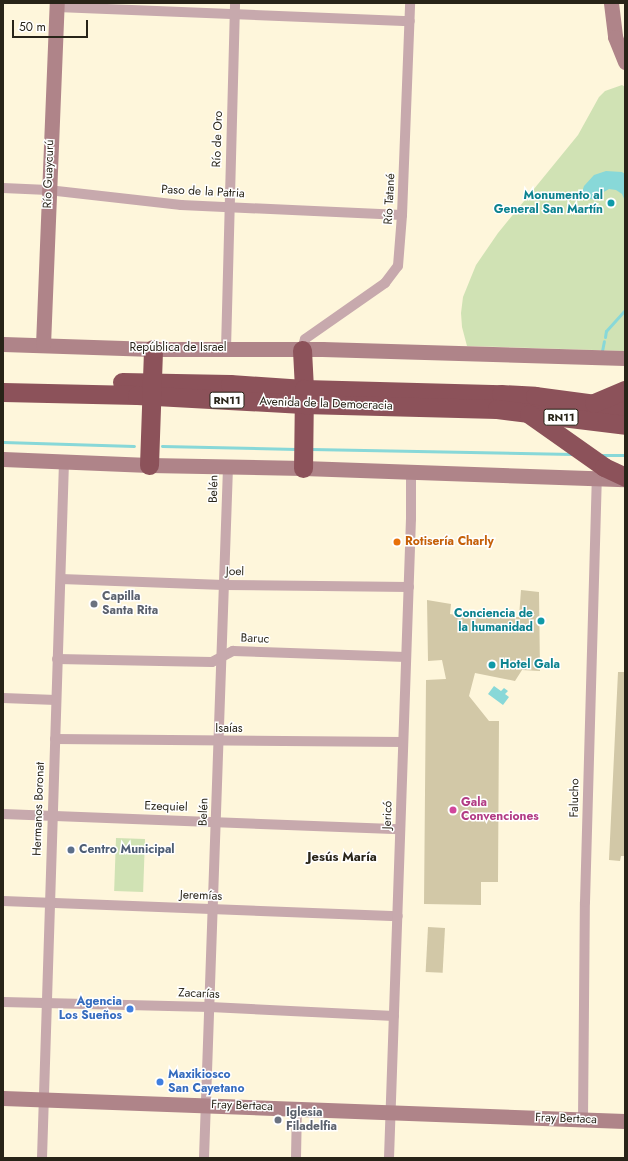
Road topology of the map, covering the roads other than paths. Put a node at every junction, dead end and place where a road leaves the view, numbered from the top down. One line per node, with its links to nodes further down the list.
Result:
1 (235, 3): 5 (street, Río de Oro)
2 (410, 3): 6 (street, Río Tatané)
3 (611, 3): 7 (street)
4 (57, 5): 5 (street); 9 (street, Río Guaycurú)
5 (235, 15): 6 (street); 10 (street, Río de Oro)
6 (410, 21): 11 (street, Río Tatané)
7 (625, 62)
8 (3, 188): 9 (street, Paso de la Patria)
9 (48, 190): 10 (street, Paso de la Patria); 13 (street, Río Guaycurú)
10 (228, 207): 11 (street, Paso de la Patria); 15 (street, Río de Oro)
11 (402, 215): 16 (street, Río Tatané)
12 (3, 344): 13 (street, República de Israel)
13 (43, 345): 14 (street, República de Israel)
14 (153, 349): 15 (street, República de Israel); 19 (highway)
15 (226, 349): 16 (street, República de Israel)
16 (302, 350): 17 (street, República de Israel); 22 (highway)
17 (625, 358)
18 (3, 379): 19 (highway, Avenida de la Democracia / RN11)
19 (151, 389): 21 (highway, Avenida de la Democracia / RN11); 22 (highway, Avenida de la Democracia / RN11); 29 (highway)
20 (625, 390): 23 (highway)
21 (3, 392)
22 (304, 396): 23 (highway, Avenida de la Democracia / RN11); 25 (highway, Avenida de la Democracia / RN11); 31 (highway)
23 (594, 403): 24 (highway, Avenida de la Democracia / RN11)
24 (625, 408)
25 (526, 412): 26 (highway, Avenida de la Democracia / RN11); 34 (highway)
26 (625, 425)
27 (3, 459): 28 (street)
28 (64, 462): 29 (street); 35 (street, Hermanos Boronat)
29 (149, 465): 30 (street)
30 (228, 467): 31 (street); 36 (street, Belén)
31 (303, 468): 32 (street)
32 (411, 472): 33 (street); 37 (street, Jericó)
33 (597, 478): 34 (street); 63 (street, Falucho)
34 (625, 478)
35 (60, 579): 36 (street, Joel); 40 (street, Hermanos Boronat)
36 (224, 585): 37 (street, Joel); 38 (street, Belén)
37 (409, 586): 39 (street, Jericó)
38 (222, 657): 39 (street, Baruc); 40 (street, Baruc); 44 (street, Belén)
39 (406, 657): 45 (street, Jericó)
40 (57, 659): 42 (street, Hermanos Boronat)
41 (3, 698): 42 (street)
42 (56, 700): 43 (street, Hermanos Boronat)
43 (55, 739): 44 (street, Isaías); 47 (street, Hermanos Boronat)
44 (220, 742): 45 (street, Isaías); 48 (street, Belén)
45 (403, 742): 49 (street, Jericó)
46 (3, 814): 47 (street, Ezequiel)
47 (52, 816): 48 (street, Ezequiel); 51 (street, Hermanos Boronat)
48 (216, 822): 49 (street, Ezequiel); 52 (street, Belén)
49 (400, 829): 53 (street, Jericó)
50 (3, 901): 51 (street, Jeremías)
51 (49, 903): 52 (street, Jeremías); 55 (street, Hermanos Boronat)
52 (214, 909): 53 (street, Jeremías); 56 (street, Belén)
53 (398, 916): 57 (street, Jericó)
54 (3, 1002): 55 (street, Zacarías)
55 (46, 1003): 56 (street, Zacarías); 59 (street, Hermanos Boronat)
56 (210, 1007): 57 (street, Zacarías); 60 (street, Belén)
57 (394, 1016): 62 (street, Jericó)
58 (3, 1098): 59 (street, Fray Bertaca)
59 (43, 1099): 60 (street, Fray Bertaca); 65 (street, Hermanos Boronat)
60 (206, 1104): 61 (street, Fray Bertaca); 66 (street, Belén)
61 (297, 1108): 62 (street, Fray Bertaca); 67 (street)
62 (390, 1111): 63 (street, Fray Bertaca); 68 (street, Jericó)
63 (583, 1119): 64 (street, Fray Bertaca)
64 (625, 1121)
65 (42, 1158)
66 (204, 1158)
67 (296, 1158)
68 (389, 1158)

